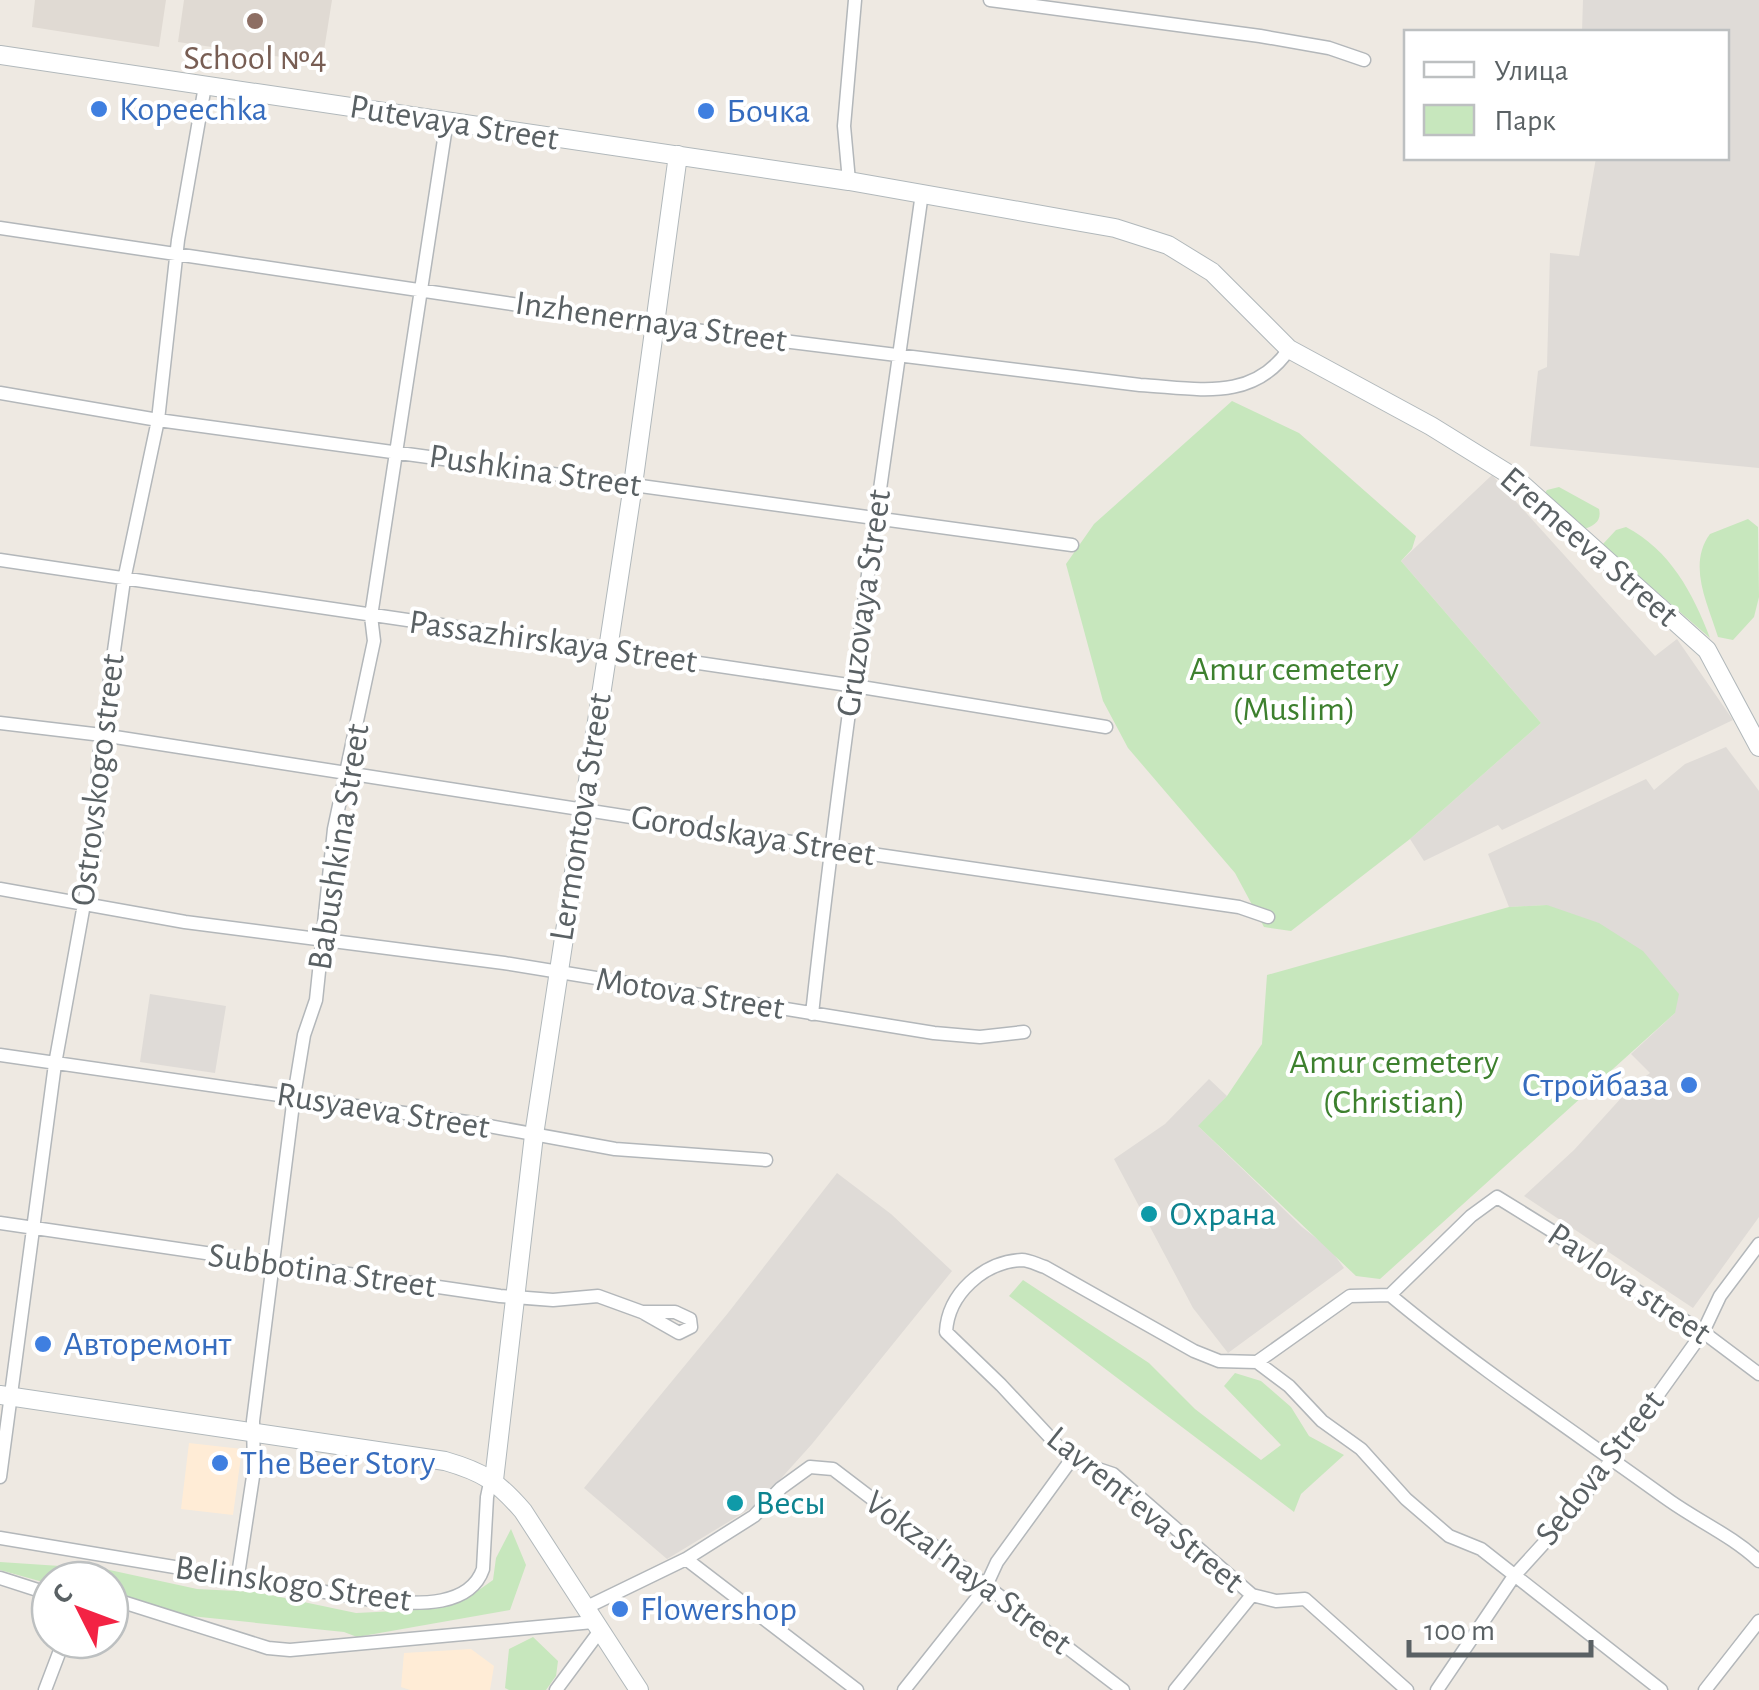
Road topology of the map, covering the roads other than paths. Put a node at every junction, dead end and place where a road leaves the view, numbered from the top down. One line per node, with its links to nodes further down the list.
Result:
1 (854, 0): 8 (street)
2 (990, 0): 4 (street)
3 (0, 56): 5 (street, Putevaya Street)
4 (1364, 60)
5 (205, 86): 6 (street, Putevaya Street); 11 (street, Ostrovskogo street)
6 (446, 120): 7 (street, Putevaya Street); 12 (street, Babushkina Street)
7 (678, 154): 8 (street, Putevaya Street); 13 (street, Lermontova Street)
8 (849, 180): 9 (street, Putevaya Street)
9 (922, 193): 14 (street, Putevaya Street); 15 (street, Gruzovaya Street)
10 (0, 228): 11 (street, Inzhenernaya Street)
11 (178, 254): 12 (street, Inzhenernaya Street); 17 (street, Ostrovskogo street)
12 (422, 290): 13 (street, Inzhenernaya Street); 18 (street, Babushkina Street)
13 (654, 325): 15 (street, Inzhenernaya Street); 19 (street, Lermontova Street)
14 (1289, 349): 15 (street, Inzhenernaya Street); 30 (street, Eremeeva Street)
15 (898, 354): 20 (street, Gruzovaya Street)
16 (0, 393): 17 (street, Pushkina Street)
17 (158, 420): 18 (street, Pushkina Street); 23 (street, Ostrovskogo street)
18 (395, 451): 19 (street, Pushkina Street); 24 (street, Babushkina Street)
19 (633, 485): 20 (street, Pushkina Street); 25 (street, Lermontova Street)
20 (877, 518): 21 (street, Pushkina Street); 26 (street, Gruzovaya Street)
21 (1072, 545)
22 (0, 560): 23 (street, Passazhirskaya Street)
23 (124, 580): 24 (street, Passazhirskaya Street); 29 (street, Ostrovskogo street)
24 (372, 616): 25 (street, Passazhirskaya Street); 31 (street, Babushkina Street)
25 (607, 649): 26 (street, Passazhirskaya Street); 32 (street, Lermontova Street)
26 (855, 686): 28 (street, Passazhirskaya Street); 33 (street, Gruzovaya Street)
27 (0, 723): 29 (street, Gorodskaya Street)
28 (1106, 727)
29 (102, 736): 31 (street, Gorodskaya Street); 35 (street, Ostrovskogo street)
30 (1759, 747)
31 (348, 773): 32 (street, Gorodskaya Street); 37 (street, Babushkina Street)
32 (584, 810): 33 (street, Gorodskaya Street); 38 (street, Lermontova Street)
33 (830, 848): 36 (street, Gorodskaya Street); 39 (street, Gruzovaya Street)
34 (0, 889): 35 (street, Motova Street)
35 (82, 904): 37 (street, Motova Street); 42 (street, Ostrovskogo street)
36 (1268, 917)
37 (321, 941): 38 (street, Motova Street); 43 (street, Babushkina Street)
38 (557, 973): 39 (street, Motova Street); 44 (street, Lermontova Street)
39 (812, 1014): 40 (street, Motova Street)
40 (1024, 1032)
41 (0, 1055): 42 (street, Rusyaeva Street)
42 (55, 1064): 43 (street, Rusyaeva Street); 47 (street, Ostrovskogo street)
43 (294, 1096): 44 (street, Rusyaeva Street); 49 (street, Babushkina Street)
44 (534, 1135): 45 (street, Rusyaeva Street); 51 (street, Lermontova Street)
45 (766, 1160)
46 (0, 1223): 47 (street, Subbotina Street)
47 (35, 1229): 49 (street, Subbotina Street); 56 (street, Ostrovskogo street)
48 (1759, 1244): 53 (street, Sedova Street)
49 (274, 1264): 51 (street, Subbotina Street); 57 (street, Babushkina Street)
50 (1390, 1295): 53 (street, Pavlova street); 54 (street); 58 (street)
51 (513, 1297): 52 (street, Subbotina Street); 61 (street, Lermontova Street)
52 (642, 1312)
53 (1703, 1332): 55 (street, Pavlova street); 58 (street, Sedova Street)
54 (1257, 1362): 59 (street, Lavrent'eva Street); 66 (street)
55 (1759, 1374)
56 (6, 1396): 57 (street); 60 (street, Ostrovskogo street)
57 (255, 1433): 61 (street); 65 (street, Babushkina Street)
58 (1612, 1458): 64 (street); 66 (street, Sedova Street)
59 (1071, 1460): 69 (street); 70 (street, Lavrent'eva Street)
60 (0, 1477)
61 (492, 1479): 65 (street, Belinskogo Street); 72 (street)
62 (0, 1538): 65 (street, Belinskogo Street)
63 (686, 1559): 69 (street, Vokzal'naya Street); 72 (street); 78 (street)
64 (1759, 1562)
65 (238, 1575)
66 (1514, 1576): 83 (street, Sedova Street); 84 (street)
67 (0, 1578): 68 (street)
68 (30, 1588)
69 (985, 1588): 79 (street); 80 (street, Vokzal'naya Street)
70 (1252, 1595): 81 (street); 82 (street, Lavrent'eva Street)
71 (130, 1604): 72 (street)
72 (592, 1621): 76 (street); 77 (street)
73 (1759, 1621): 85 (street)
74 (56, 1660): 75 (street)
75 (45, 1690)
76 (556, 1690)
77 (640, 1690)
78 (857, 1690)
79 (904, 1690)
80 (1123, 1690)
81 (1175, 1690)
82 (1407, 1690)
83 (1438, 1690)
84 (1662, 1690)
85 (1706, 1690)

